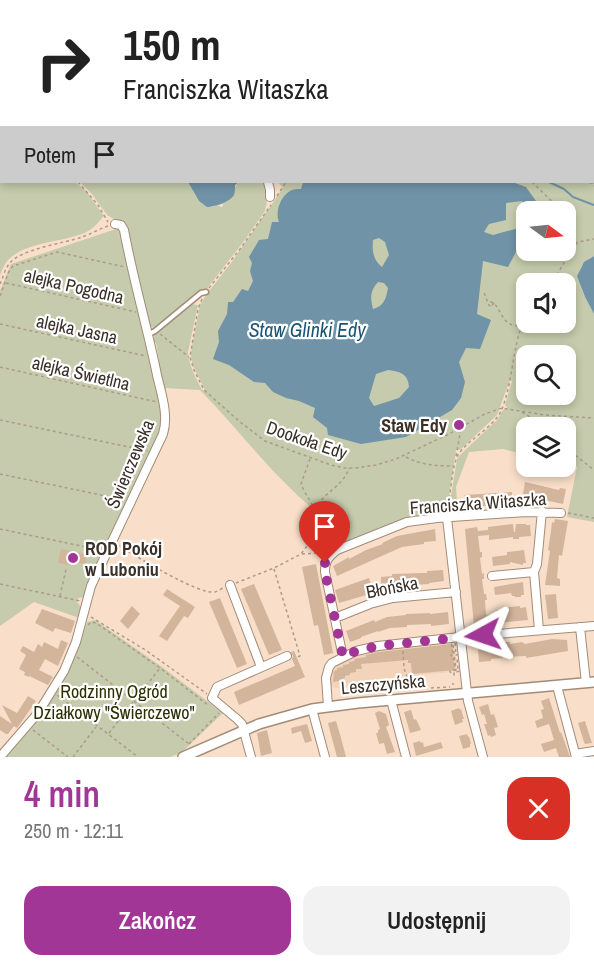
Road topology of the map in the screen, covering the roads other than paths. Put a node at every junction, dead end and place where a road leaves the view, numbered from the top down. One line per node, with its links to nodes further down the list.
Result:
1 (268, 183): 2 (street)
2 (270, 196)
3 (112, 225): 5 (street, Świerczewska)
4 (206, 292): 5 (lane)
5 (152, 333): 30 (street, Świerczewska)
6 (542, 512): 7 (street, Franciszka Witaszka); 8 (street, Franciszka Witaszka); 9 (street)
7 (561, 513)
8 (447, 518): 12 (street); 13 (street, Franciszka Witaszka)
9 (534, 572): 10 (street); 16 (street)
10 (492, 576)
11 (230, 585): 20 (street)
12 (456, 592): 13 (street, Błońska); 17 (street)
13 (335, 618): 19 (street)
14 (594, 626): 15 (street)
15 (580, 627): 16 (street); 21 (street)
16 (539, 630): 17 (street)
17 (457, 639): 19 (street); 23 (street)
18 (287, 656): 20 (street)
19 (343, 657): 25 (street)
20 (261, 667): 27 (street)
21 (590, 683): 22 (street, Leszczyńska)
22 (557, 686): 23 (street, Leszczyńska); 29 (street)
23 (467, 693): 24 (street, Leszczyńska); 35 (street)
24 (391, 700): 25 (street, Leszczyńska); 34 (street)
25 (328, 706): 26 (street, Leszczyńska)
26 (312, 709): 27 (street, Leszczyńska); 33 (street)
27 (244, 729): 31 (street, Leszczyńska); 32 (street)
28 (594, 751): 29 (street)
29 (576, 756)
30 (0, 757)
31 (183, 757)
32 (251, 757)
33 (325, 757)
34 (406, 757)
35 (483, 757)

